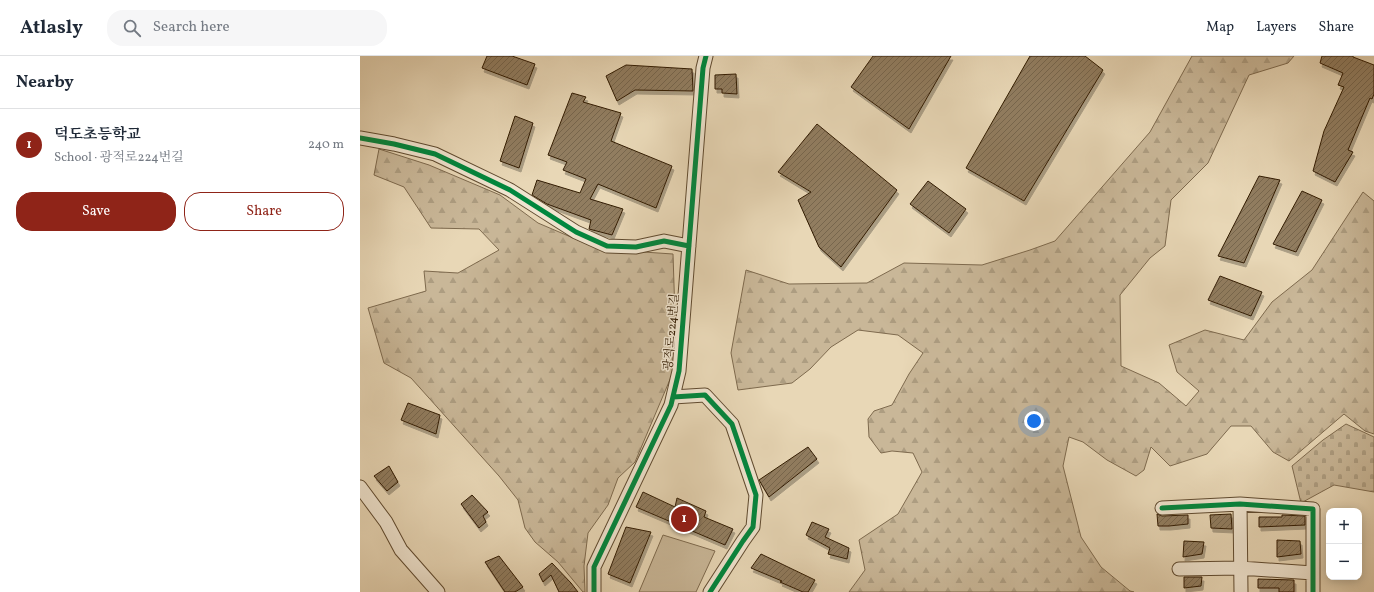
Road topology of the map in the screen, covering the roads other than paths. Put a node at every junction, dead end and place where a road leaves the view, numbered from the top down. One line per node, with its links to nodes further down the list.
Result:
1 (706, 56): 3 (street, 광적로224번길)
2 (360, 138): 3 (street)
3 (689, 246): 4 (street, 광적로224번길)
4 (673, 397): 12 (street, 광적로224번길); 13 (street)
5 (360, 487): 11 (street)
6 (1240, 504): 7 (street); 8 (street); 10 (street)
7 (1162, 508)
8 (1240, 568): 9 (street); 10 (street); 14 (street)
9 (1179, 569)
10 (1313, 573): 15 (street)
11 (438, 592)
12 (594, 592)
13 (710, 592)
14 (1241, 592)
15 (1313, 592)

